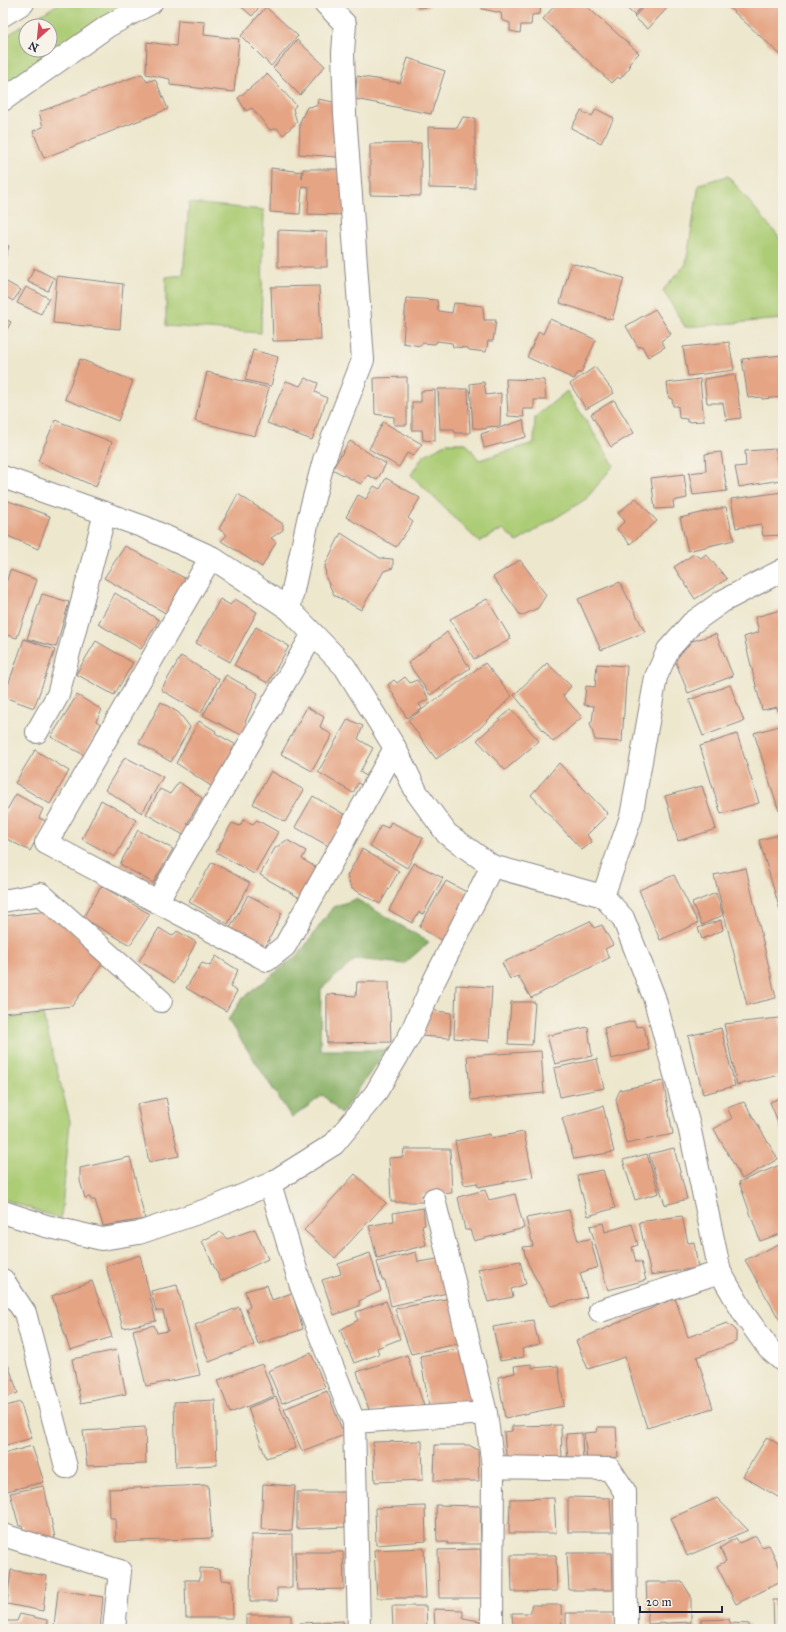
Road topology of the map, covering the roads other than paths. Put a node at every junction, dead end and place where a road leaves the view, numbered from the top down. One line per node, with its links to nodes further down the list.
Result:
1 (22, 3): 4 (main road)
2 (151, 3): 5 (main road)
3 (325, 3): 10 (main road)
4 (3, 15)
5 (3, 100)
6 (3, 477): 7 (main road)
7 (105, 513): 8 (main road); 12 (main road)
8 (211, 557): 10 (main road); 17 (main road)
9 (783, 570): 15 (main road)
10 (290, 609): 11 (main road)
11 (313, 634): 13 (main road); 17 (main road)
12 (37, 732)
13 (396, 748): 14 (main road); 17 (main road)
14 (492, 866): 15 (main road); 19 (main road)
15 (603, 896): 22 (main road)
16 (3, 901): 18 (main road)
17 (157, 902)
18 (161, 1001)
19 (270, 1184): 21 (main road); 27 (main road)
20 (434, 1199): 26 (main road)
21 (3, 1212)
22 (720, 1272): 24 (main road); 25 (main road)
23 (3, 1280): 28 (main road)
24 (600, 1311)
25 (783, 1361)
26 (486, 1413): 27 (main road); 29 (main road)
27 (354, 1422): 32 (main road)
28 (66, 1467)
29 (493, 1468): 33 (main road); 34 (main road)
30 (3, 1535): 31 (main road)
31 (114, 1629)
32 (359, 1629)
33 (492, 1629)
34 (626, 1629)

